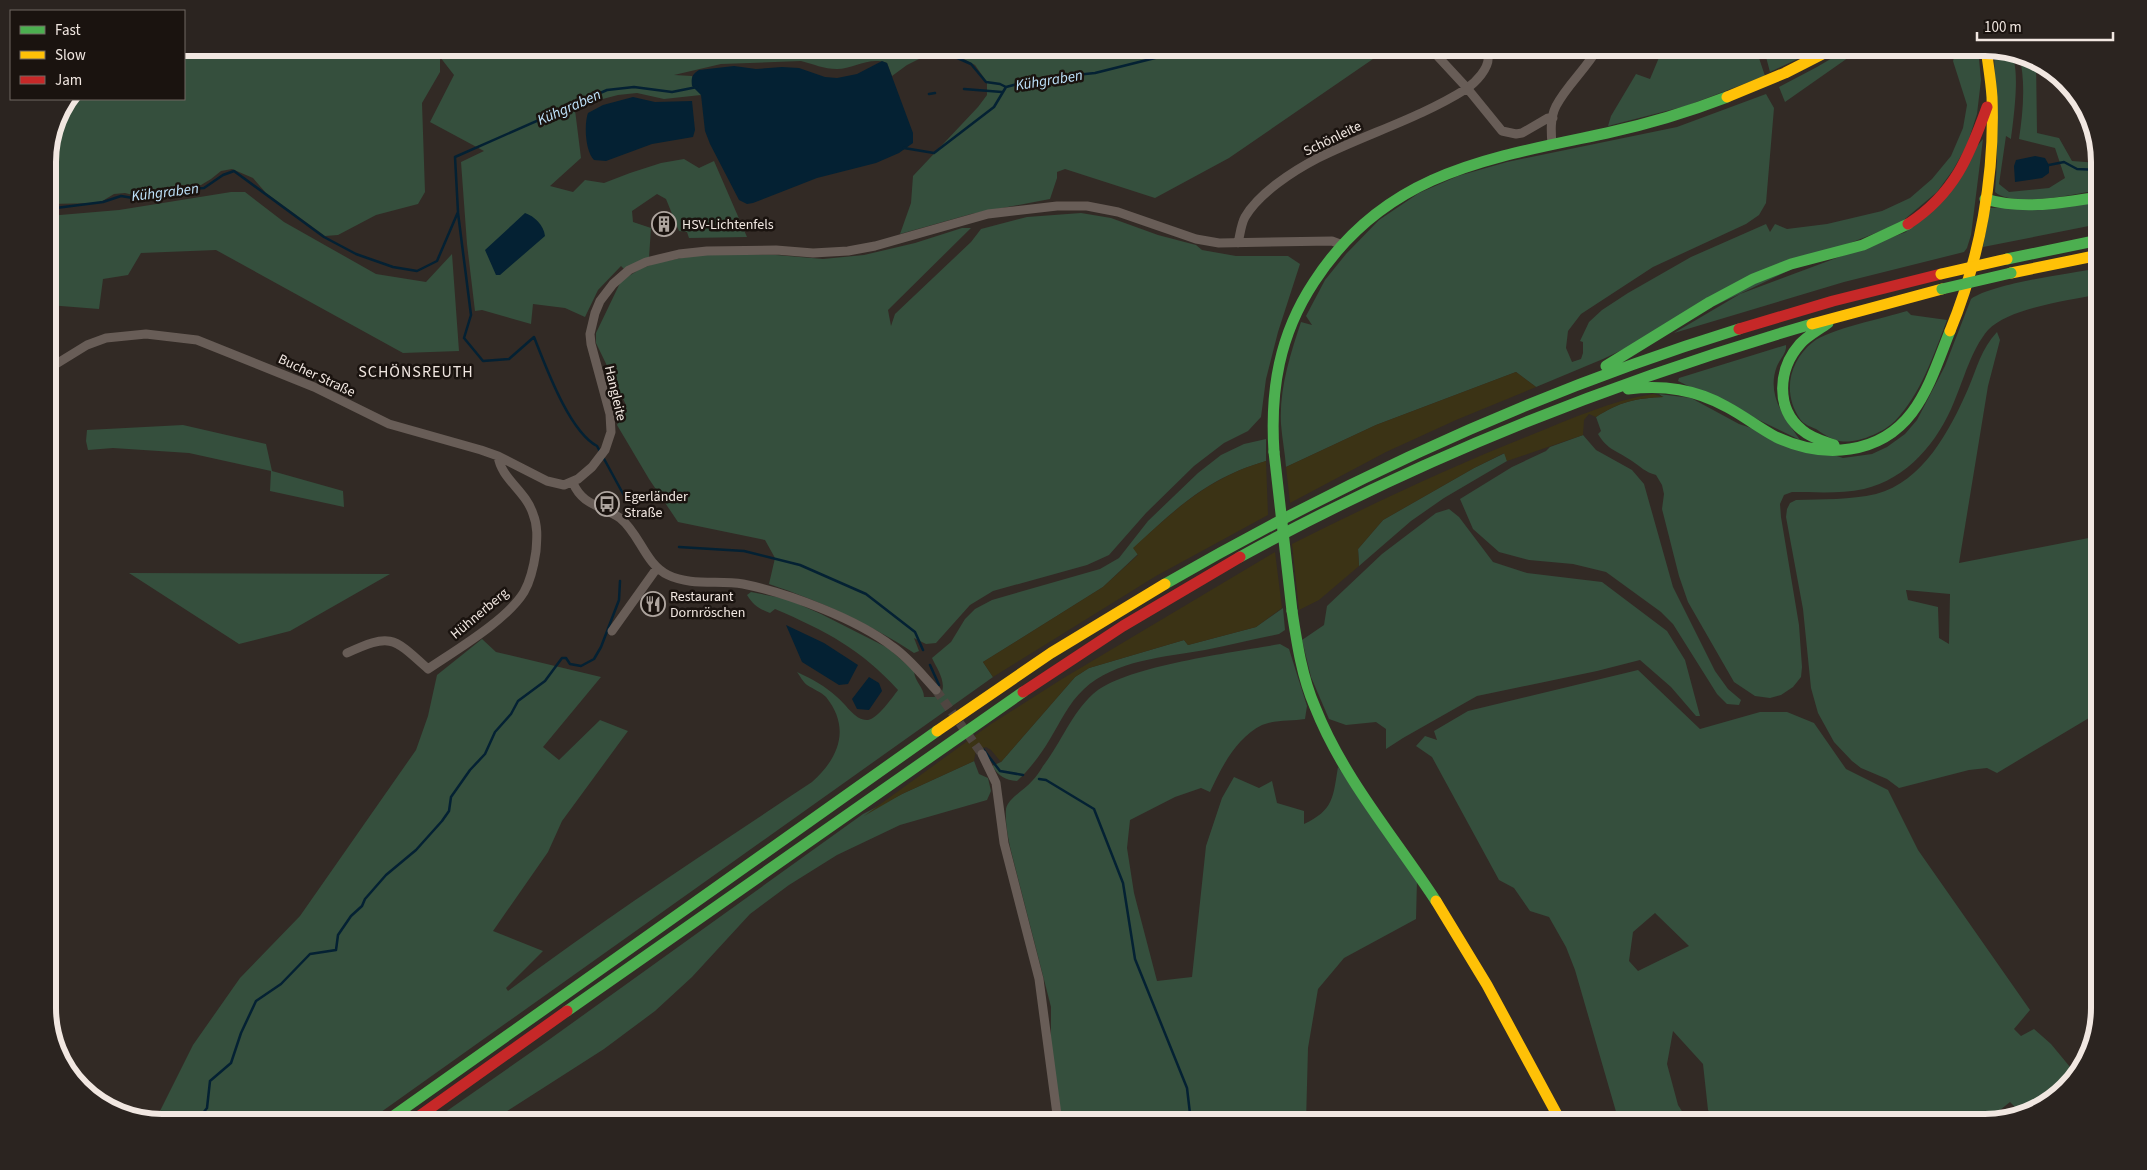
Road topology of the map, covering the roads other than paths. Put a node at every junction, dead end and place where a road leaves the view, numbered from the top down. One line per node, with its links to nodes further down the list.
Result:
1 (1437, 56): 6 (street)
2 (1488, 56): 6 (street, Schönleite)
3 (1593, 56): 8 (street)
4 (1819, 56): 9 (main road)
5 (1987, 56): 7 (main road)
6 (1467, 88): 8 (street); 13 (street, Schönleite)
7 (1992, 96): 11 (main road); 18 (main road)
8 (1552, 122): 9 (street)
9 (1552, 145): 14 (main road)
10 (2091, 198): 11 (main road)
11 (1985, 199): 20 (main road)
12 (2091, 242): 18 (main road, bridge)
13 (1238, 243): 14 (street, Hangleite); 22 (street, Hangleite)
14 (1340, 244): 31 (main road, bridge)
15 (2091, 257): 16 (main road, bridge)
16 (1838, 315): 19 (main road); 20 (main road)
17 (56, 364): 21 (street, Bucher Straße)
18 (1576, 384): 28 (main road)
19 (1586, 397): 20 (main road); 29 (main road)
20 (1843, 449)
21 (498, 456): 22 (street, Bucher Straße); 25 (street, Hühnerberg)
22 (573, 482): 23 (street)
23 (657, 568): 24 (street); 26 (street)
24 (612, 631)
25 (347, 653)
26 (936, 690)
27 (982, 754): 30 (street)
28 (396, 1114)
29 (422, 1114)
30 (1057, 1114)
31 (1557, 1114)

